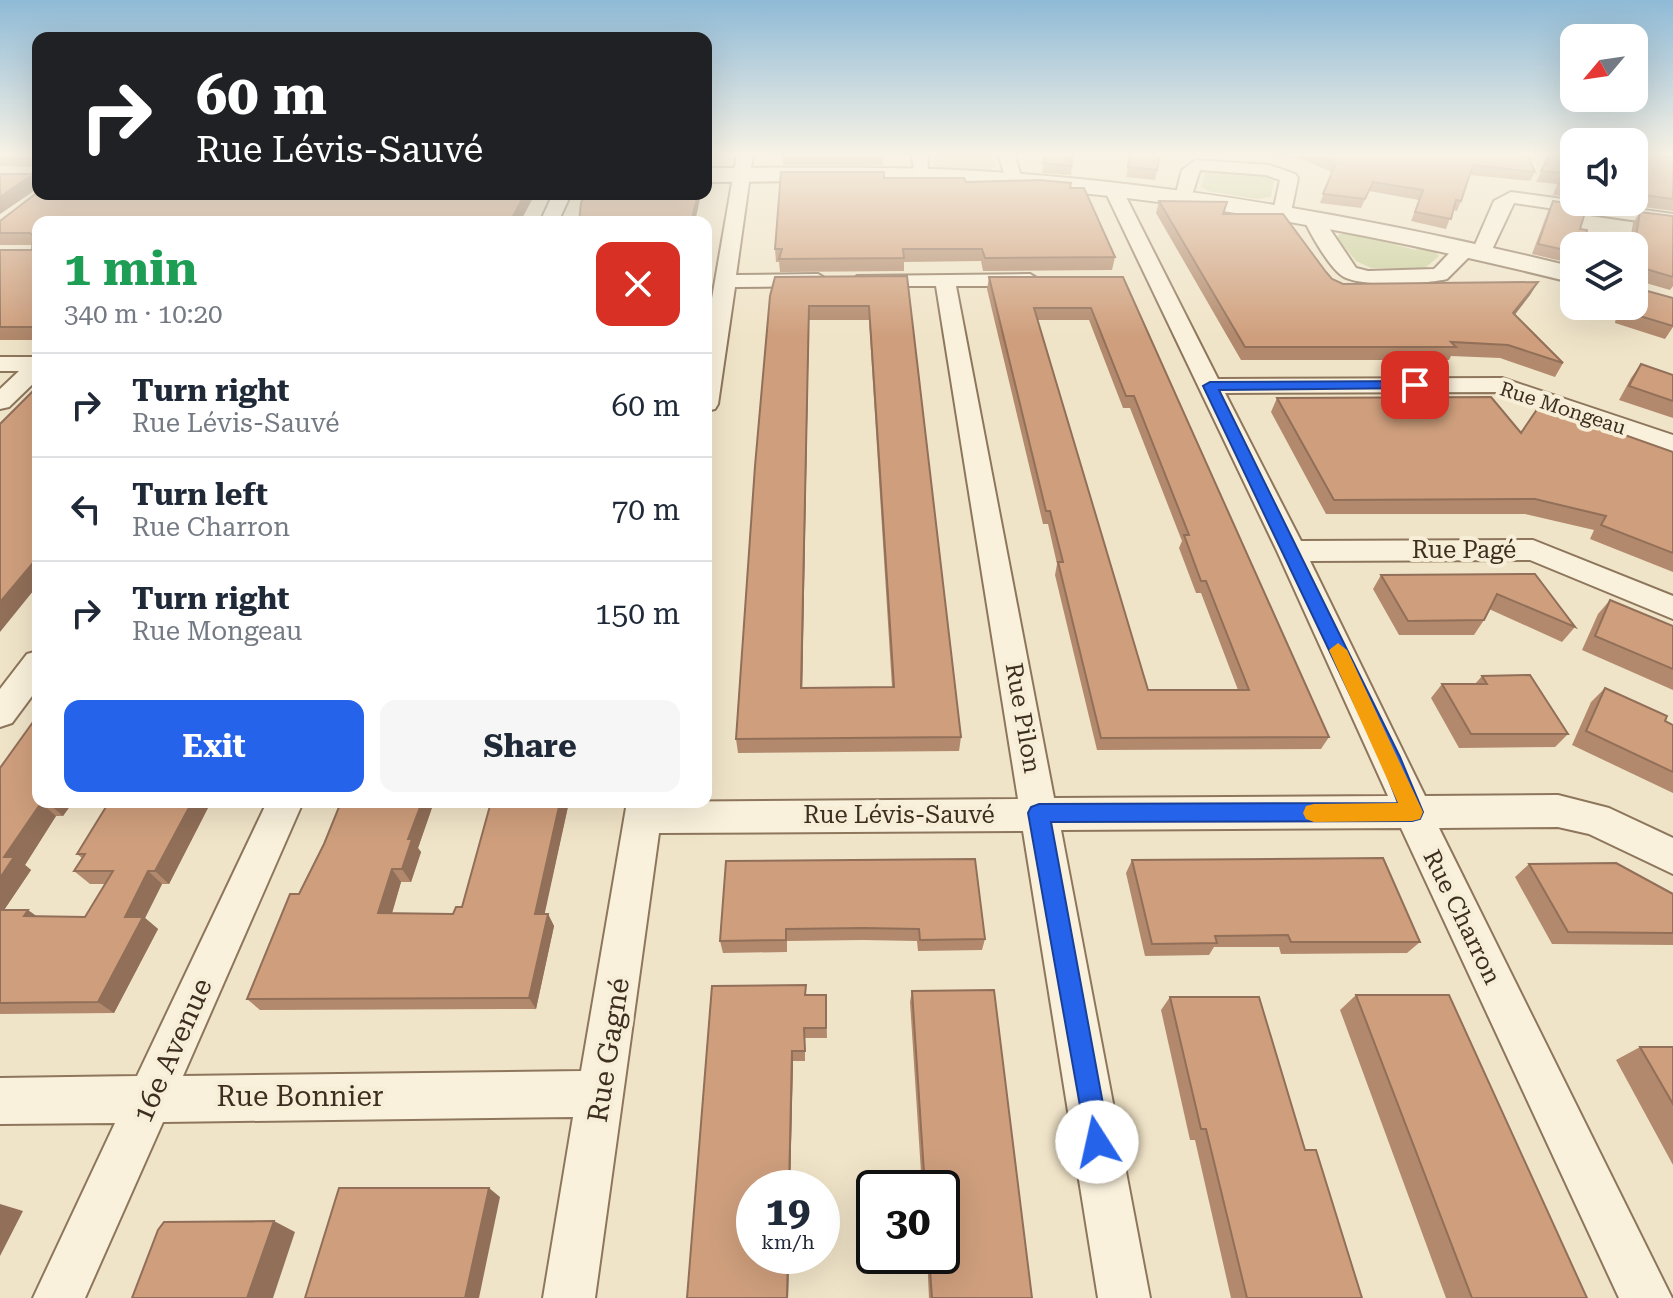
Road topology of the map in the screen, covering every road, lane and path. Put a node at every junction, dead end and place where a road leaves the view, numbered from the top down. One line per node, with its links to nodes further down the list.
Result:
1 (736, 215): 12 (street)
2 (1122, 215): 17 (street, Rue Charron)
3 (1297, 215): 6 (street)
4 (1495, 215): 8 (street)
5 (1638, 215): 7 (street)
6 (1312, 217): 8 (street); 8 (street)
7 (1673, 220)
8 (1474, 250): 9 (street)
9 (1560, 272)
10 (945, 280): 11 (street); 12 (street); 27 (street, Rue Pilon)
11 (1053, 280)
12 (725, 281): 13 (street)
13 (712, 347)
14 (0, 364): 15 (street)
15 (32, 365)
16 (32, 371): 18 (street)
17 (1210, 386): 19 (street, Rue Mongeau); 20 (street, Rue Charron)
18 (0, 402)
19 (1673, 444)
20 (1291, 551): 21 (street, Rue Pagé); 26 (street, Rue Charron)
21 (1673, 608)
22 (32, 671): 23 (street)
23 (0, 714)
24 (282, 808): 30 (street, 16e Avenue)
25 (644, 810): 27 (street, Rue Lévis-Sauvé); 29 (street, Rue Gagné)
26 (1412, 812): 27 (street, Rue Lévis-Sauvé); 28 (street, Rue Lévis-Sauvé); 35 (street, Rue Charron)
27 (1039, 813): 34 (street, Rue Pilon)
28 (1673, 857)
29 (601, 1094): 30 (street, Rue Bonnier); 33 (street, Rue Gagné)
30 (149, 1099): 31 (street, Rue Bonnier); 32 (street, 16e Avenue)
31 (0, 1101)
32 (59, 1298)
33 (569, 1298)
34 (1124, 1298)
35 (1646, 1298)

